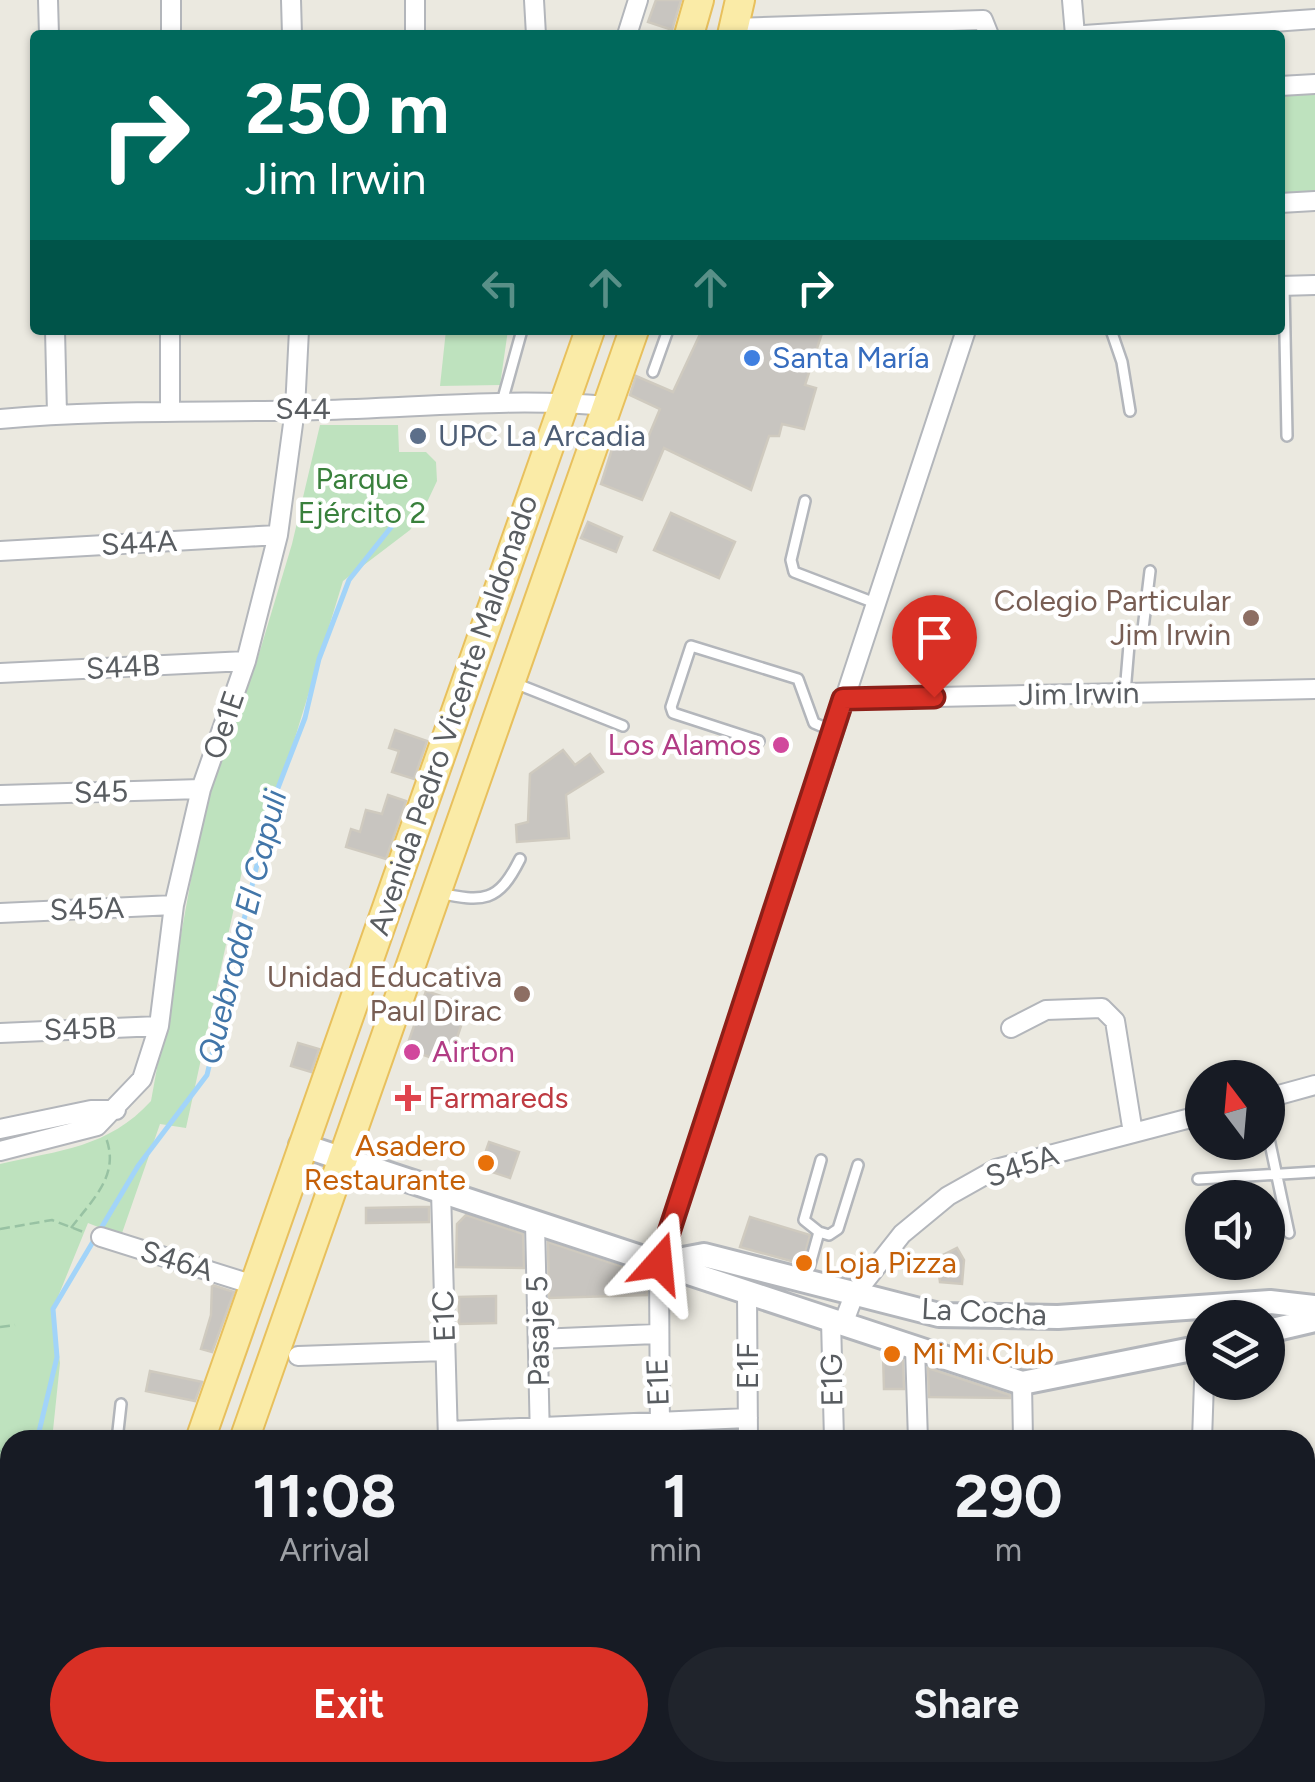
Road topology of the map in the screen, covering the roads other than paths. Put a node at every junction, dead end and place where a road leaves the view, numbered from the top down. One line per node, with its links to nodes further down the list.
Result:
1 (48, 0): 13 (street)
2 (171, 0): 14 (street)
3 (291, 0): 15 (street)
4 (414, 0): 16 (street)
5 (534, 0): 17 (street)
6 (638, 0): 18 (street)
7 (740, 0): 11 (main road)
8 (1072, 0): 21 (street)
9 (1314, 0): 10 (street)
10 (1315, 16): 22 (street)
11 (716, 22): 19 (street)
12 (986, 27): 20 (street)
13 (49, 30)
14 (171, 30)
15 (292, 30)
16 (415, 30)
17 (536, 30)
18 (629, 30)
19 (789, 30)
20 (845, 30)
21 (1075, 30)
22 (1186, 30)
23 (1315, 84): 24 (street)
24 (1285, 86)
25 (1315, 201): 26 (street)
26 (1285, 203)
27 (1315, 285): 28 (street)
28 (1285, 286)
29 (55, 335): 47 (street)
30 (170, 335): 45 (street)
31 (298, 335): 44 (street, Oe1E)
32 (521, 335): 42 (lane)
33 (590, 335): 43 (main road, Avenida Pedro Vicente Maldonado)
34 (602, 335): 43 (lane)
35 (620, 335): 43 (lane)
36 (631, 335): 43 (main road, Avenida Pedro Vicente Maldonado)
37 (666, 335): 41 (lane)
38 (964, 335): 54 (street, E1E)
39 (1114, 335): 46 (lane)
40 (1284, 335): 49 (lane)
41 (654, 372)
42 (502, 402): 43 (street, S44); 44 (street, S44)
43 (586, 404): 57 (main road, Avenida Pedro Vicente Maldonado); 70 (lane); 81 (main road, Avenida Pedro Vicente Maldonado)
44 (294, 409): 45 (street, S44); 51 (street, Oe1E)
45 (170, 411): 47 (street, S44)
46 (1130, 411)
47 (57, 414): 48 (street, S44)
48 (0, 419)
49 (1287, 436)
50 (805, 502): 54 (lane)
51 (278, 535): 52 (street, S44A); 55 (street, Oe1E)
52 (0, 552)
53 (1150, 571): 59 (lane)
54 (875, 604): 60 (street, E1E)
55 (246, 661): 56 (street, S44B); 64 (street, Oe1E)
56 (0, 673)
57 (510, 680): 61 (lane); 67 (main road, Avenida Pedro Vicente Maldonado)
58 (1315, 690): 59 (street, Jim Irwin)
59 (1125, 693): 60 (street, Jim Irwin)
60 (843, 699): 62 (street, E1E)
61 (623, 726)
62 (833, 732): 63 (lane); 94 (street, E1E)
63 (759, 741)
64 (201, 788): 65 (street, S45); 68 (street, Oe1E)
65 (0, 796)
66 (520, 859): 67 (lane)
67 (435, 892): 81 (main road, Avenida Pedro Vicente Maldonado)
68 (174, 905): 69 (street, S45A); 71 (street, Oe1E)
69 (0, 912)
70 (390, 985)
71 (159, 1026): 73 (street, S45B); 76 (street, Oe1E)
72 (1010, 1028): 79 (street)
73 (0, 1033)
74 (1315, 1085): 75 (street)
75 (1285, 1093)
76 (116, 1110): 78 (street); 80 (street, Oe1E)
77 (1185, 1119): 79 (street, S45A)
78 (0, 1129)
79 (1133, 1133): 98 (street, S45A)
80 (0, 1151)
81 (325, 1152): 88 (street, La Cocha); 96 (main road, Avenida Pedro Vicente Maldonado); 115 (lane); 117 (main road, Avenida Pedro Vicente Maldonado)
82 (821, 1160): 91 (lane)
83 (1274, 1160): 86 (lane)
84 (858, 1164): 91 (lane)
85 (1315, 1172): 86 (lane)
86 (1277, 1174): 87 (lane); 92 (lane)
87 (1198, 1179)
88 (441, 1191): 89 (street, La Cocha); 107 (street, E1C)
89 (536, 1223): 94 (street, La Cocha); 104 (street, Pasaje 5)
90 (304, 1228): 116 (lane)
91 (819, 1232): 95 (lane)
92 (1289, 1234)
93 (101, 1238): 96 (street, S46A)
94 (659, 1263): 95 (street, La Cocha); 97 (street, La Cocha); 103 (street, E1E)
95 (805, 1282): 98 (street, La Cocha)
96 (254, 1285): 114 (main road, Avenida Pedro Vicente Maldonado)
97 (747, 1292): 101 (street, La Cocha); 112 (street, E1F)
98 (854, 1295): 99 (street, La Cocha); 101 (street, S45A)
99 (1315, 1306)
100 (1315, 1320): 102 (street)
101 (837, 1322): 105 (street, La Cocha); 123 (street, E1G)
102 (1285, 1328)
103 (656, 1334): 104 (street); 120 (street, E1E)
104 (538, 1338): 119 (street, Pasaje 5)
105 (915, 1348): 109 (street, La Cocha); 124 (street)
106 (1185, 1350): 109 (street, La Cocha)
107 (445, 1351): 108 (street); 118 (street, E1C)
108 (298, 1356)
109 (1022, 1383): 125 (street)
110 (1203, 1400): 126 (street)
111 (120, 1404): 113 (lane)
112 (748, 1418): 121 (street); 122 (street, E1F)
113 (118, 1430)
114 (203, 1430)
115 (216, 1430)
116 (235, 1430)
117 (247, 1430)
118 (448, 1430)
119 (540, 1430)
120 (660, 1430)
121 (673, 1430)
122 (748, 1430)
123 (834, 1430)
124 (918, 1430)
125 (1023, 1430)
126 (1202, 1430)

